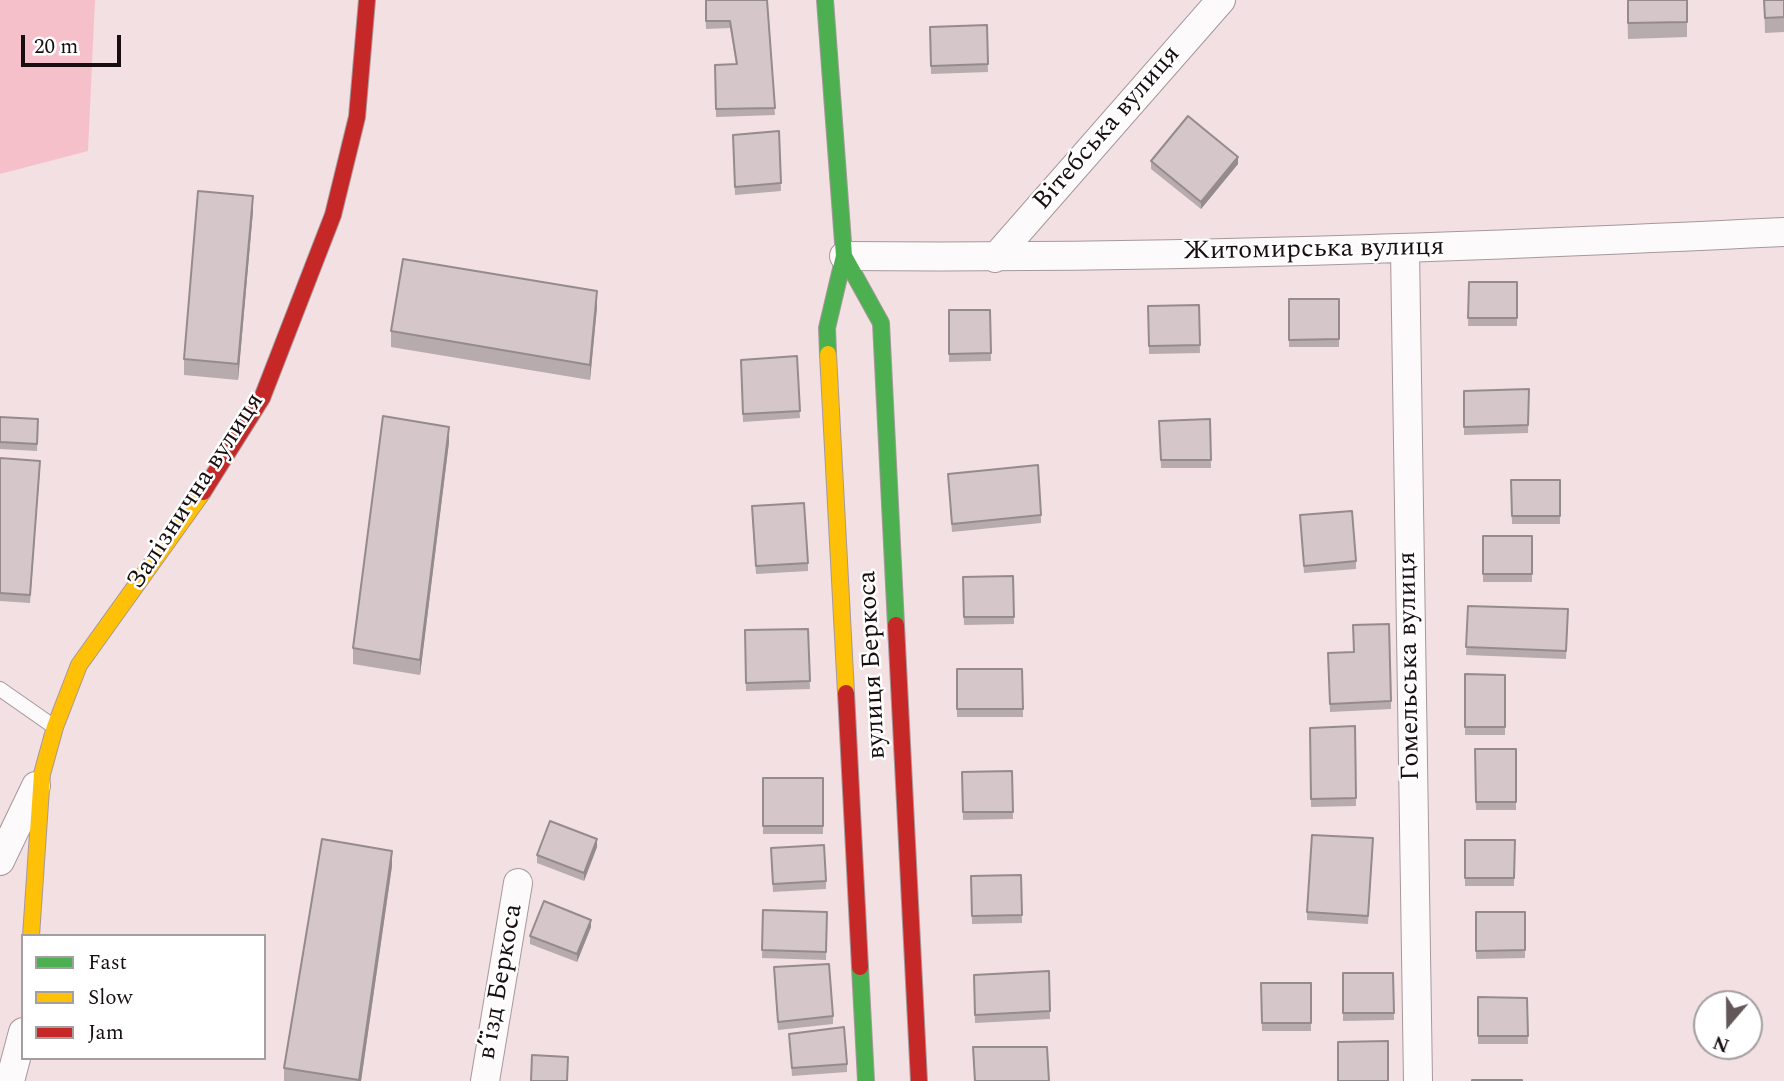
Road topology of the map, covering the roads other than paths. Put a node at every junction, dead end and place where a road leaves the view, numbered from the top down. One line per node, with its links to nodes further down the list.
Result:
1 (367, 0): 9 (street, Залізнична вулиця)
2 (825, 0): 6 (street, вулиця Беркоса)
3 (1221, 0): 7 (street, Вітебська вулиця)
4 (1784, 232): 5 (street, Житомирська вулиця)
5 (1405, 250): 7 (street, Житомирська вулиця); 19 (street, Гомельська вулиця)
6 (844, 256): 7 (street, Житомирська вулиця); 17 (street, вулиця Беркоса); 18 (street, вулиця Беркоса)
7 (995, 258)
8 (0, 689): 9 (lane)
9 (55, 727): 10 (street, Залізнична вулиця)
10 (42, 774): 11 (street); 13 (street, Залізнична вулиця)
11 (0, 861)
12 (519, 883): 16 (street, в’їзд Беркоса)
13 (30, 934)
14 (21, 1040): 15 (street)
15 (10, 1081)
16 (485, 1081)
17 (866, 1081)
18 (919, 1081)
19 (1418, 1081)

